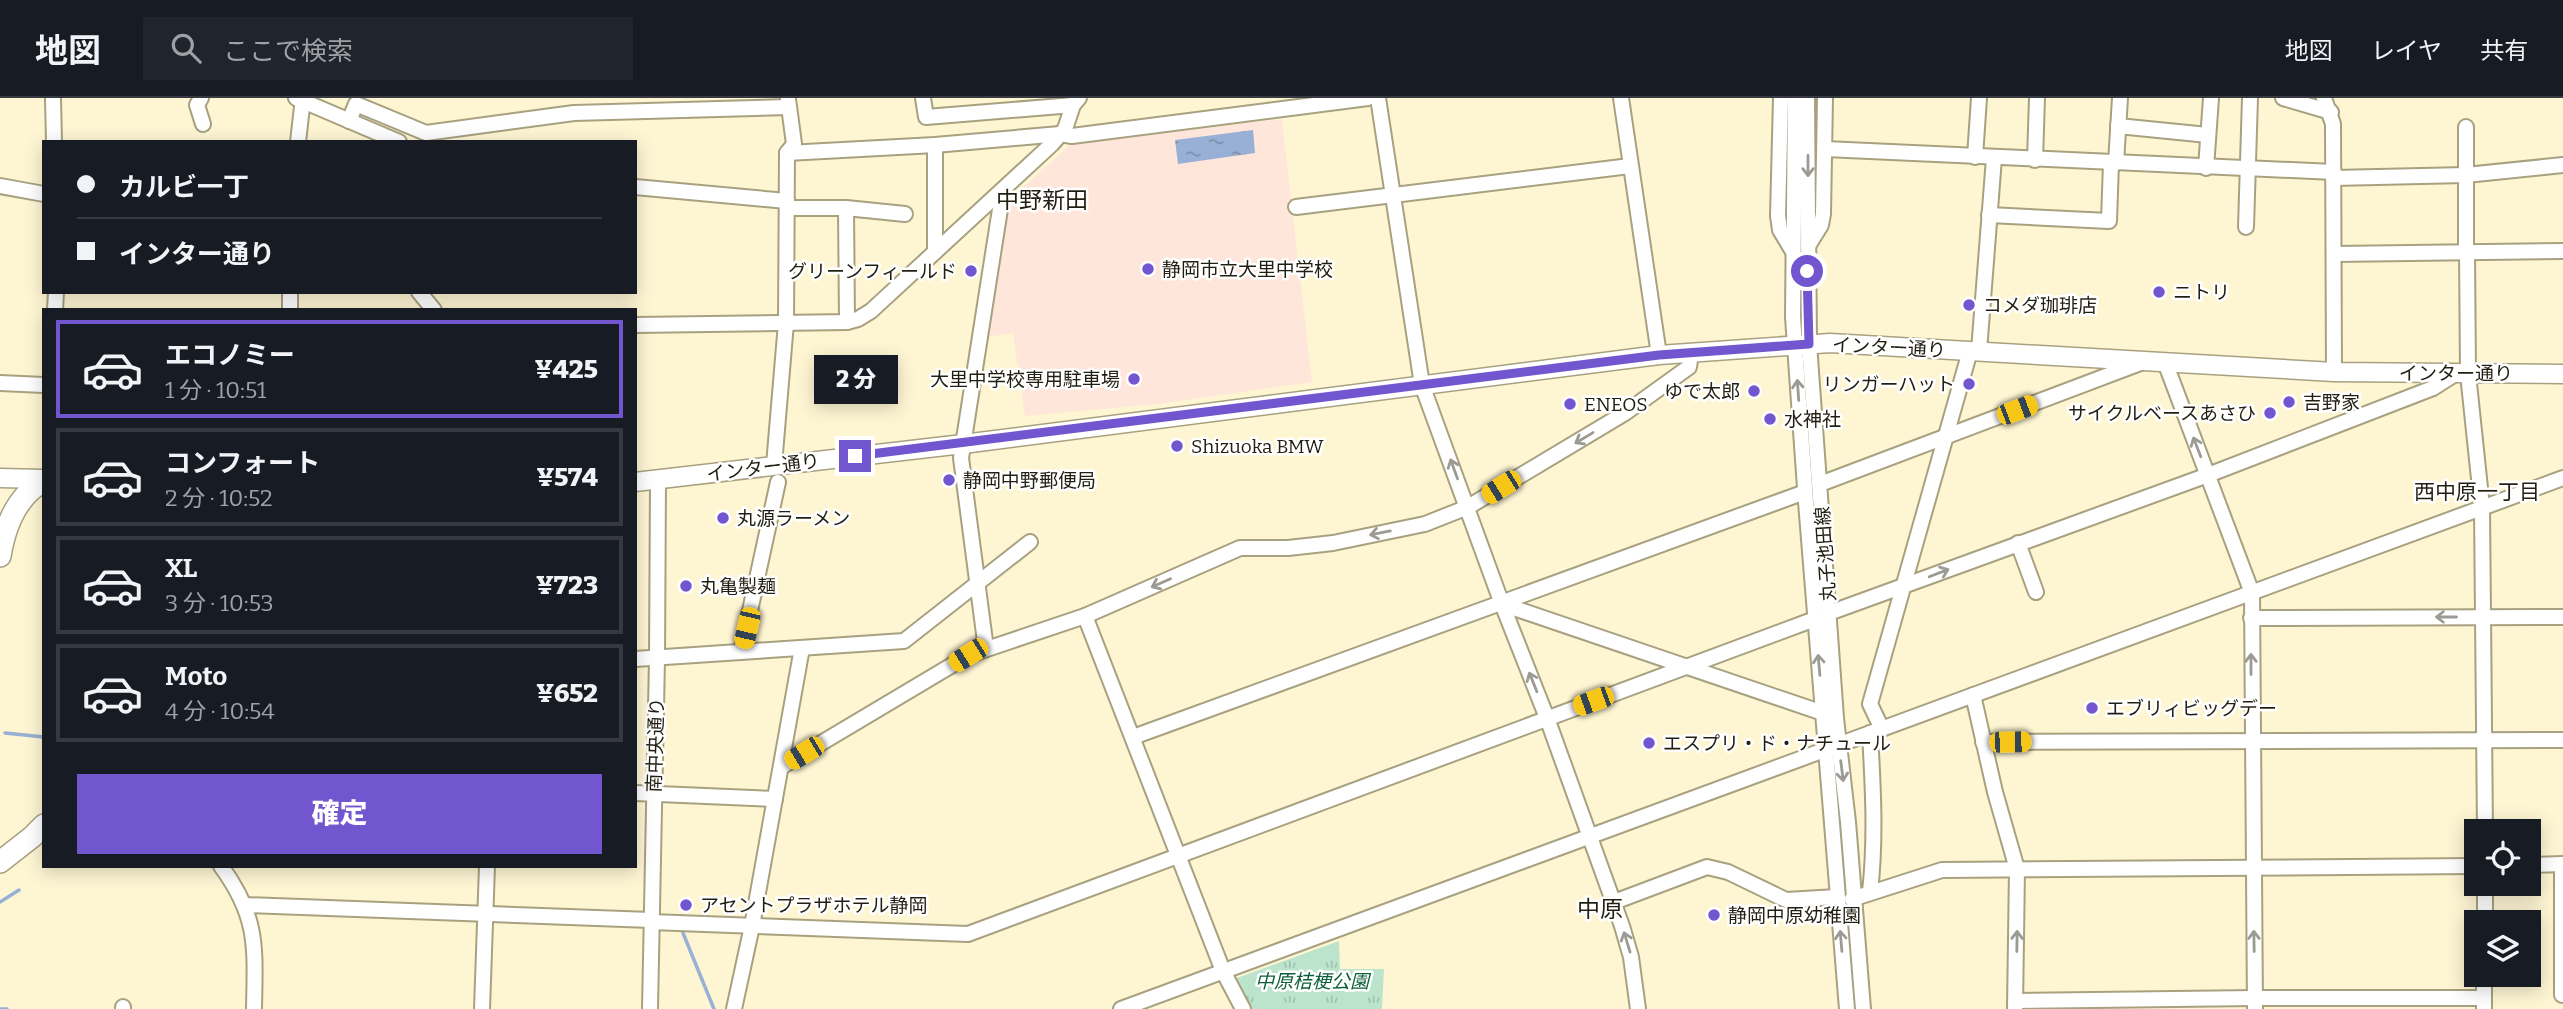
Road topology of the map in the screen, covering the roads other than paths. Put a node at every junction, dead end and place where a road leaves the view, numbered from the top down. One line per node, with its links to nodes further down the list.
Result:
1 (53, 98): 28 (street)
2 (201, 98): 23 (street)
3 (923, 98): 19 (street)
4 (1368, 98): 26 (street)
5 (1378, 98): 48 (street)
6 (1621, 98): 39 (street)
7 (1781, 98): 55 (street)
8 (1794, 98): 55 (street, 丸子池田線)
9 (1807, 98): 55 (street, 丸子池田線, one-way to 55)
10 (1825, 98): 32 (street)
11 (1979, 98): 34 (street)
12 (2037, 98): 36 (street)
13 (2120, 98): 24 (street)
14 (2211, 98): 27 (street)
15 (2250, 98): 41 (street)
16 (2283, 98): 21 (street)
17 (2324, 98): 21 (street)
18 (301, 99): 22 (street); 29 (street)
19 (1076, 102): 26 (street)
20 (789, 103): 22 (street); 33 (street)
21 (2330, 112): 42 (street)
22 (349, 121): 30 (street)
23 (204, 124)
24 (2118, 126): 27 (street); 37 (street)
25 (2466, 127): 43 (street)
26 (1060, 134): 31 (street); 46 (street)
27 (2208, 135): 40 (street)
28 (54, 140)
29 (298, 140)
30 (394, 140)
31 (935, 145): 33 (street); 58 (street)
32 (1825, 149): 34 (street); 55 (street)
33 (787, 153): 49 (street)
34 (1975, 157): 35 (street)
35 (1994, 158): 36 (street); 53 (street)
36 (2035, 160): 37 (street)
37 (2113, 163): 40 (street); 53 (street)
38 (2563, 164): 43 (street)
39 (1630, 166): 48 (street); 68 (street)
40 (2206, 168): 41 (street)
41 (2248, 169): 42 (street); 54 (street)
42 (2334, 175): 43 (street); 59 (street)
43 (2466, 175): 57 (street)
44 (0, 186): 47 (street)
45 (637, 187): 49 (street)
46 (1003, 190): 58 (street); 77 (street)
47 (42, 194)
48 (1393, 194): 50 (street); 74 (street)
49 (787, 204): 51 (street); 63 (street)
50 (1296, 207)
51 (846, 208): 52 (street); 62 (street)
52 (905, 214)
53 (1989, 215): 66 (street)
54 (2246, 227)
55 (1800, 244): 65 (street, 丸子池田線)
56 (2563, 251): 57 (street)
57 (2467, 252): 59 (street); 71 (street)
58 (935, 253): 62 (street)
59 (2334, 254): 70 (street)
60 (421, 294): 61 (street)
61 (432, 308)
62 (847, 322): 63 (street)
63 (786, 323): 64 (street); 78 (street)
64 (637, 325)
65 (1802, 344): 66 (main road, インター通り); 67 (main road, インター通り); 86 (street, 丸子池田線); 87 (street, 丸子池田線, one-way to 65)
66 (1975, 351): 69 (main road, インター通り); 76 (street)
67 (1691, 352): 68 (main road, インター通り); 88 (street, one-way to 88)
68 (1659, 355): 74 (main road, インター通り)
69 (2156, 361): 70 (main road, インター通り); 76 (street); 79 (street, one-way to 69)
70 (2334, 372): 71 (main road, インター通り)
71 (2462, 374): 72 (main road, インター通り); 79 (street); 89 (street)
72 (2563, 374)
73 (0, 383): 75 (street)
74 (1422, 385): 77 (main road, インター通り); 88 (street, one-way to 74)
75 (42, 386)
76 (1945, 437): 86 (street); 94 (street)
77 (963, 444): 78 (main road, インター通り); 93 (street)
78 (776, 474): 83 (main road, インター通り); 105 (street)
79 (2208, 475): 91 (street); 96 (street)
80 (0, 478): 82 (main road)
81 (2563, 478): 89 (street)
82 (42, 480)
83 (658, 480): 85 (main road, インター通り); 106 (street, 南中央通り)
84 (42, 481): 92 (highway)
85 (637, 482)
86 (1820, 484): 98 (street, 丸子池田線)
87 (1805, 492): 97 (street); 98 (street, 丸子池田線)
88 (1468, 507): 97 (street); 99 (street, one-way to 99)
89 (2482, 507): 96 (street); 100 (street)
90 (1030, 542): 93 (street)
91 (2018, 543): 94 (street, one-way to 91); 95 (street)
92 (0, 555)
93 (979, 581): 103 (street); 104 (street)
94 (1902, 587): 98 (street); 112 (street)
95 (2036, 592)
96 (2252, 593): 102 (street); 109 (street)
97 (1502, 604): 108 (street); 111 (street, one-way to 97); 113 (street)
98 (1822, 616): 108 (street); 110 (street, 丸子池田線, one-way to 98); 118 (street, 丸子池田線)
99 (1084, 617): 104 (street); 113 (street)
100 (2484, 617): 101 (street); 102 (street, one-way to 102); 116 (street)
101 (2563, 617)
102 (2251, 618): 114 (street, one-way to 102)
103 (802, 648): 105 (street); 119 (street)
104 (986, 649): 119 (street)
105 (741, 652): 106 (street)
106 (657, 658): 107 (street); 121 (street, 南中央通り)
107 (637, 659)
108 (1686, 667): 110 (street); 111 (street)
109 (1973, 695): 112 (street); 117 (street)
110 (1823, 713): 118 (street, 丸子池田線)
111 (1547, 718): 125 (street); 127 (street)
112 (1876, 731): 118 (street); 137 (street)
113 (1133, 737): 127 (street)
114 (2252, 740): 116 (street); 117 (street); 132 (street)
115 (2563, 740): 116 (street)
116 (2485, 741): 123 (street)
117 (1983, 742): 135 (street)
118 (1832, 747): 125 (street); 138 (street, 丸子池田線); 139 (street, 丸子池田線, one-way to 139)
119 (781, 767): 122 (street)
120 (637, 793): 121 (street)
121 (653, 793): 122 (street); 143 (street, 南中央通り)
122 (775, 799): 144 (street)
123 (2485, 819)
124 (42, 827): 128 (highway)
125 (1590, 838): 140 (street); 145 (street)
126 (42, 846): 136 (highway)
127 (1179, 854): 144 (street); 145 (street)
128 (0, 862)
129 (2563, 864): 130 (street); 146 (street)
130 (2541, 865)
131 (2464, 866): 132 (street)
132 (2252, 867): 135 (street); 147 (street, one-way to 132)
133 (222, 868): 141 (street)
134 (487, 868): 142 (street)
135 (2017, 869): 137 (street); 149 (street, one-way to 135)
136 (0, 877)
137 (1870, 892): 139 (street)
138 (1837, 897): 140 (street); 157 (street, 丸子池田線, one-way to 138)
139 (1852, 899): 158 (street, 丸子池田線)
140 (1614, 902): 156 (street, one-way to 140)
141 (245, 905): 142 (street); 150 (street)
142 (485, 914): 143 (street); 151 (street)
143 (651, 921): 144 (street); 152 (street, 南中央通り)
144 (752, 926): 153 (street)
145 (1223, 971): 154 (street); 155 (street)
146 (2562, 995)
147 (2255, 1003): 148 (street); 149 (street)
148 (2484, 1004)
149 (2016, 1005)
150 (254, 1009)
151 (482, 1009)
152 (650, 1009)
153 (734, 1009)
154 (1121, 1009)
155 (1243, 1009)
156 (1638, 1009)
157 (1847, 1009)
158 (1863, 1009)

